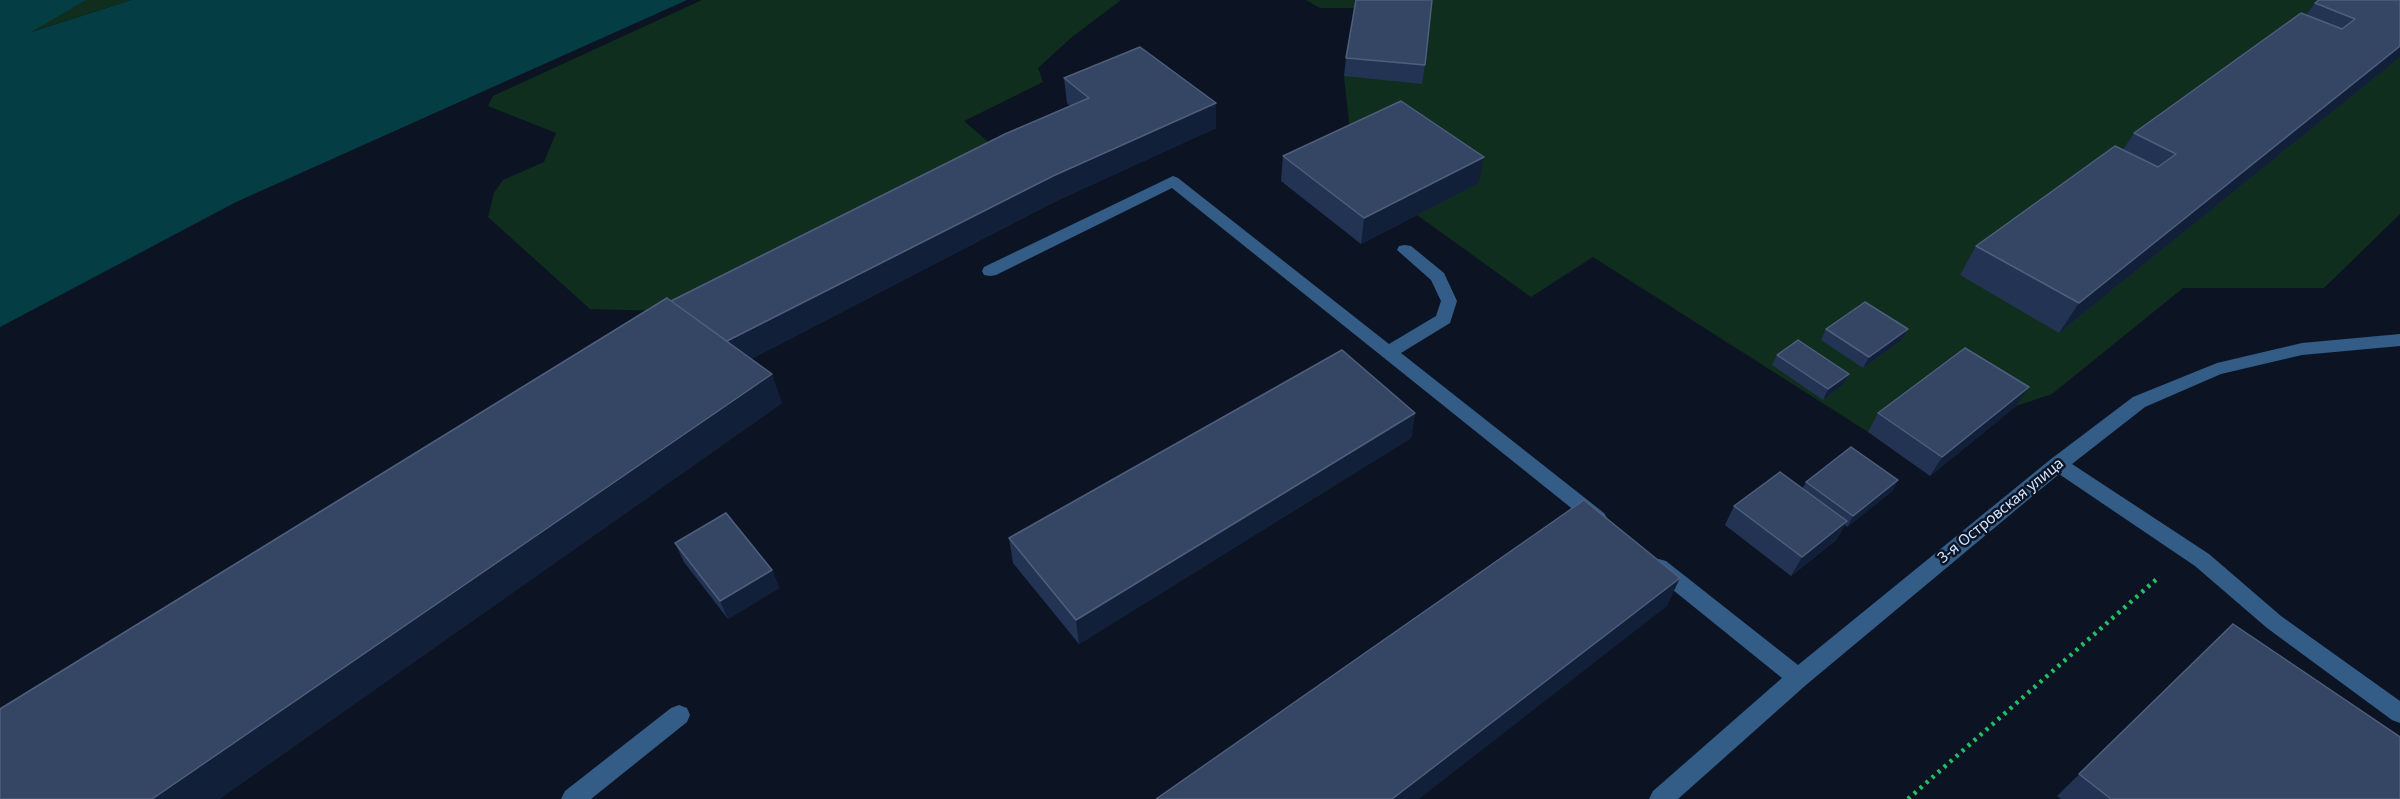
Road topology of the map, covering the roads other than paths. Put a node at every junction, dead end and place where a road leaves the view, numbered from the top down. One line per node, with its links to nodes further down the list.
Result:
1 (1405, 250): 4 (street)
2 (990, 271): 4 (street)
3 (2400, 340): 5 (street, 3-я Островская улица)
4 (1389, 352): 6 (street)
5 (2058, 464): 8 (street, 3-я Островская улица); 9 (street)
6 (1612, 530)
7 (1649, 560): 8 (street)
8 (1798, 678): 12 (street, 3-я Островская улица)
9 (2400, 713)
10 (679, 716): 11 (street)
11 (573, 799)
12 (1661, 799)

